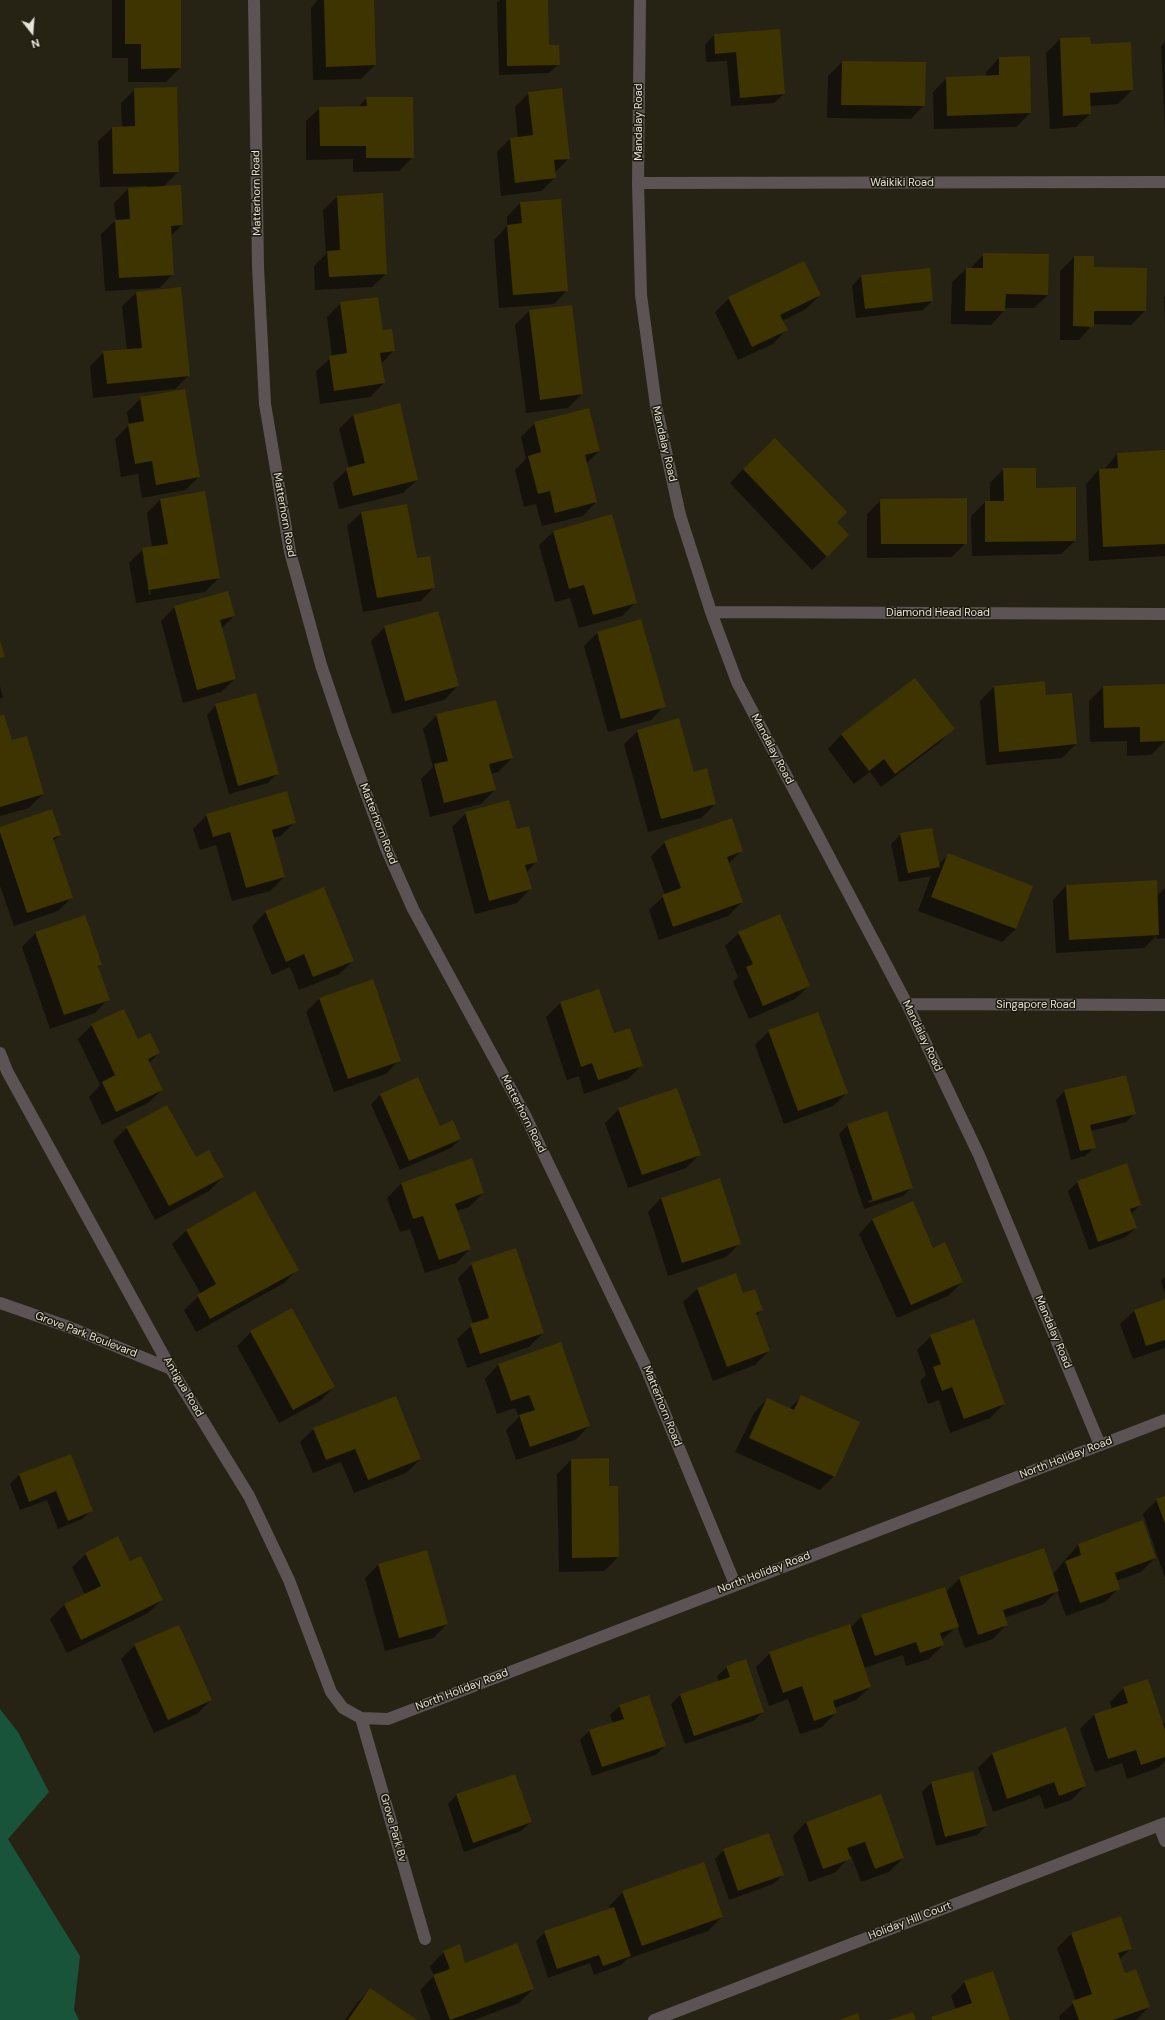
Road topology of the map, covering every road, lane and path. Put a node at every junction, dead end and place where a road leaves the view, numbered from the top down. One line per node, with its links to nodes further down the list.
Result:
1 (254, 0): 14 (street, Matterhorn Road)
2 (640, 0): 4 (street, Mandalay Road)
3 (1165, 182): 4 (street, Waikiki Road)
4 (638, 183): 5 (street, Mandalay Road)
5 (711, 612): 6 (street, Diamond Head Road); 7 (street, Mandalay Road)
6 (1165, 614)
7 (907, 1004): 8 (street, Singapore Road); 13 (street, Mandalay Road)
8 (1165, 1005)
9 (0, 1053): 11 (street, Antigua Road)
10 (0, 1303): 11 (street, Grove Park Boulevard)
11 (171, 1369): 15 (street, Antigua Road)
12 (1165, 1420): 13 (street, North Holiday Road)
13 (1100, 1445): 14 (street, North Holiday Road)
14 (735, 1584): 15 (street, North Holiday Road)
15 (361, 1718): 18 (street, Grove Park Bv)
16 (1162, 1824): 17 (street); 19 (street, Holiday Hill Court)
17 (1165, 1841)
18 (425, 1939)
19 (654, 2020)

